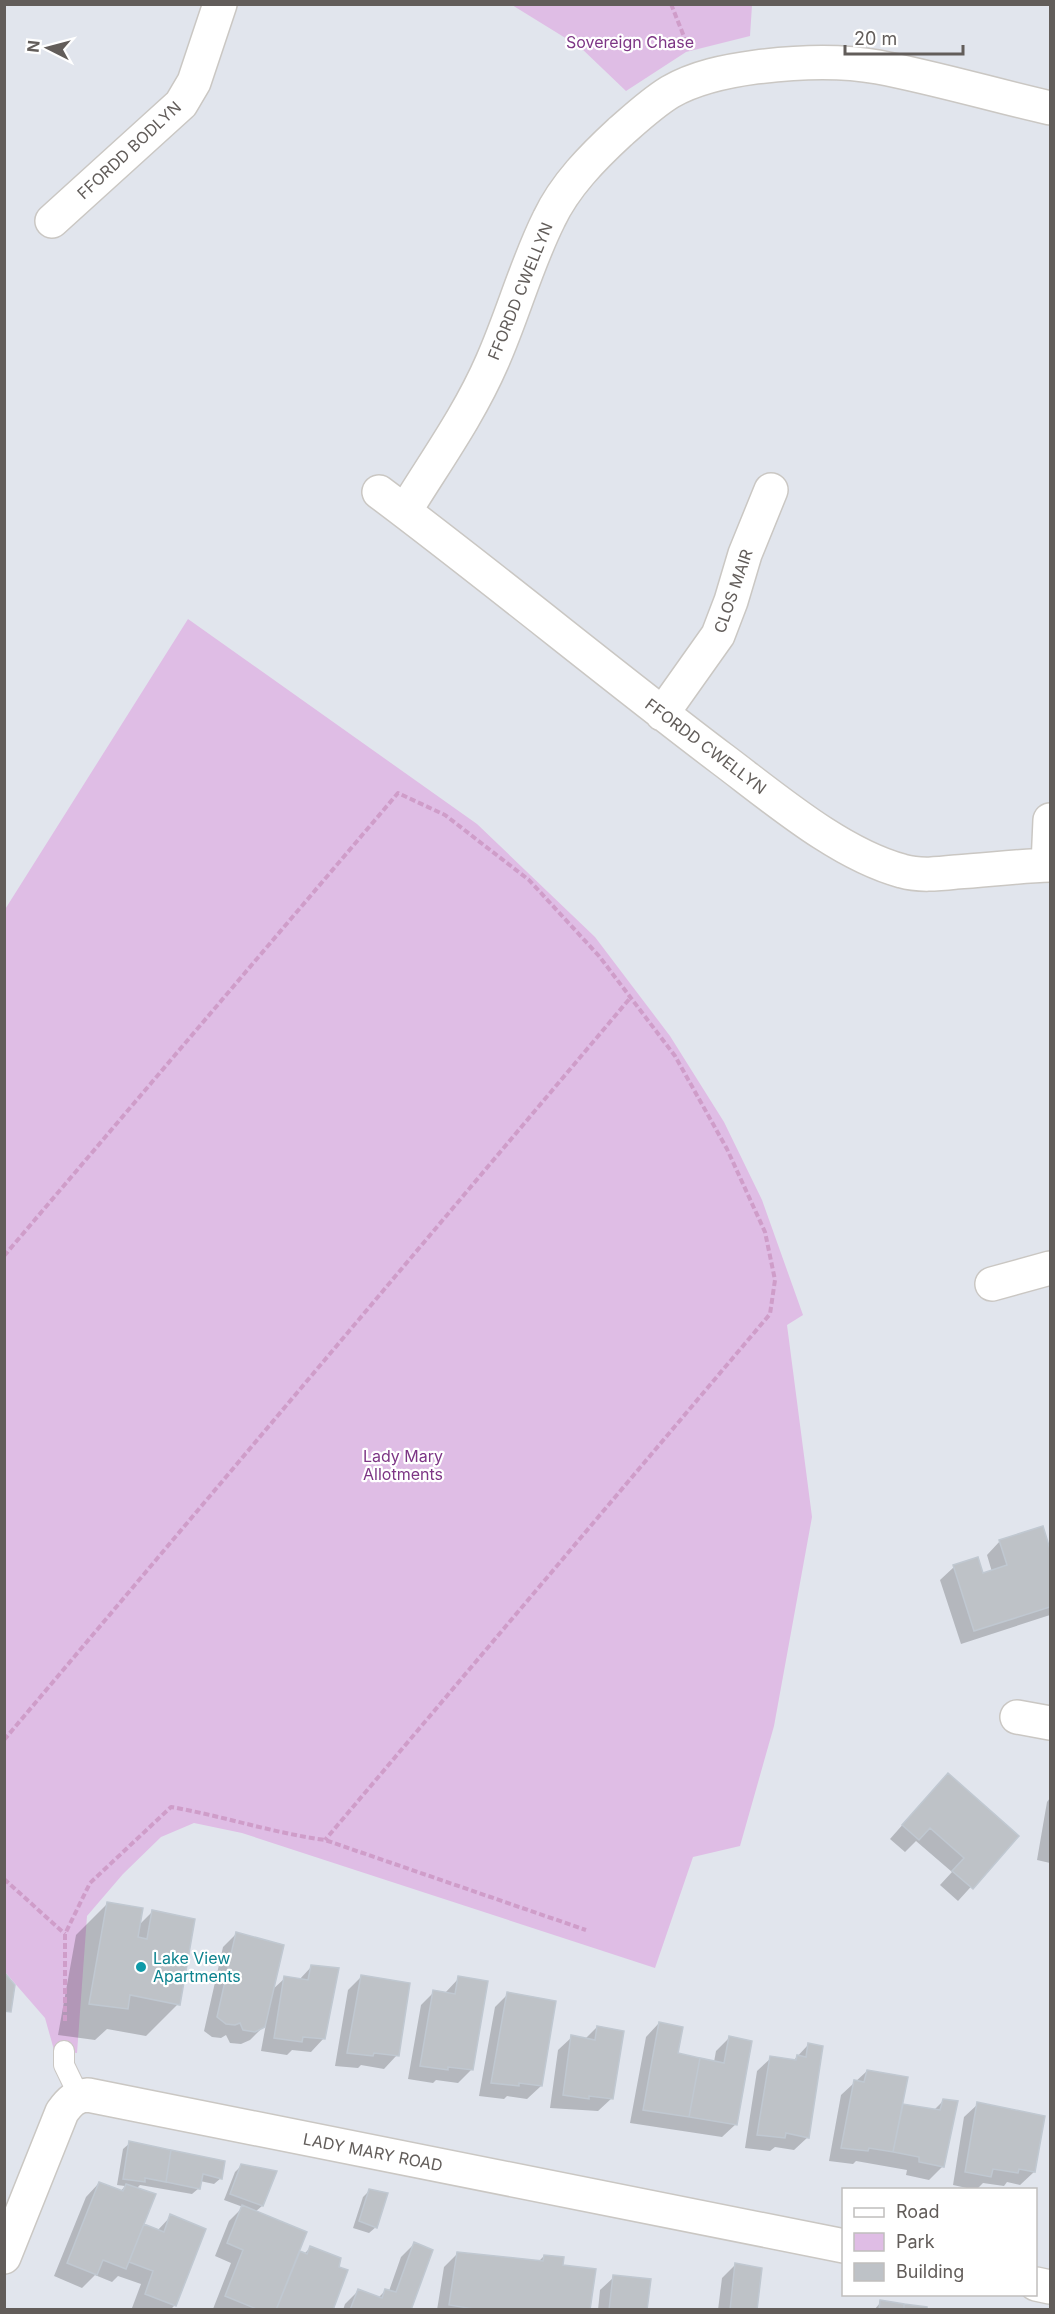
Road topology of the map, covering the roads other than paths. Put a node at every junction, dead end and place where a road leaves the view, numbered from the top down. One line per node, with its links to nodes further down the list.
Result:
1 (220, 4): 3 (street, FFORDD BODLYN)
2 (1050, 108): 5 (street, FFORDD CWELLYN)
3 (52, 221)
4 (771, 490): 5 (street, CLOS MAIR)
5 (662, 714): 7 (street, FFORDD CWELLYN)
6 (1050, 819): 7 (street)
7 (1049, 865)
8 (1050, 1268): 9 (street)
9 (992, 1284)
10 (1017, 1717): 11 (street)
11 (1050, 1723)
12 (63, 2051): 13 (lane)
13 (79, 2096): 14 (street, LADY MARY ROAD); 15 (street)
14 (842, 2247)
15 (4, 2257)

